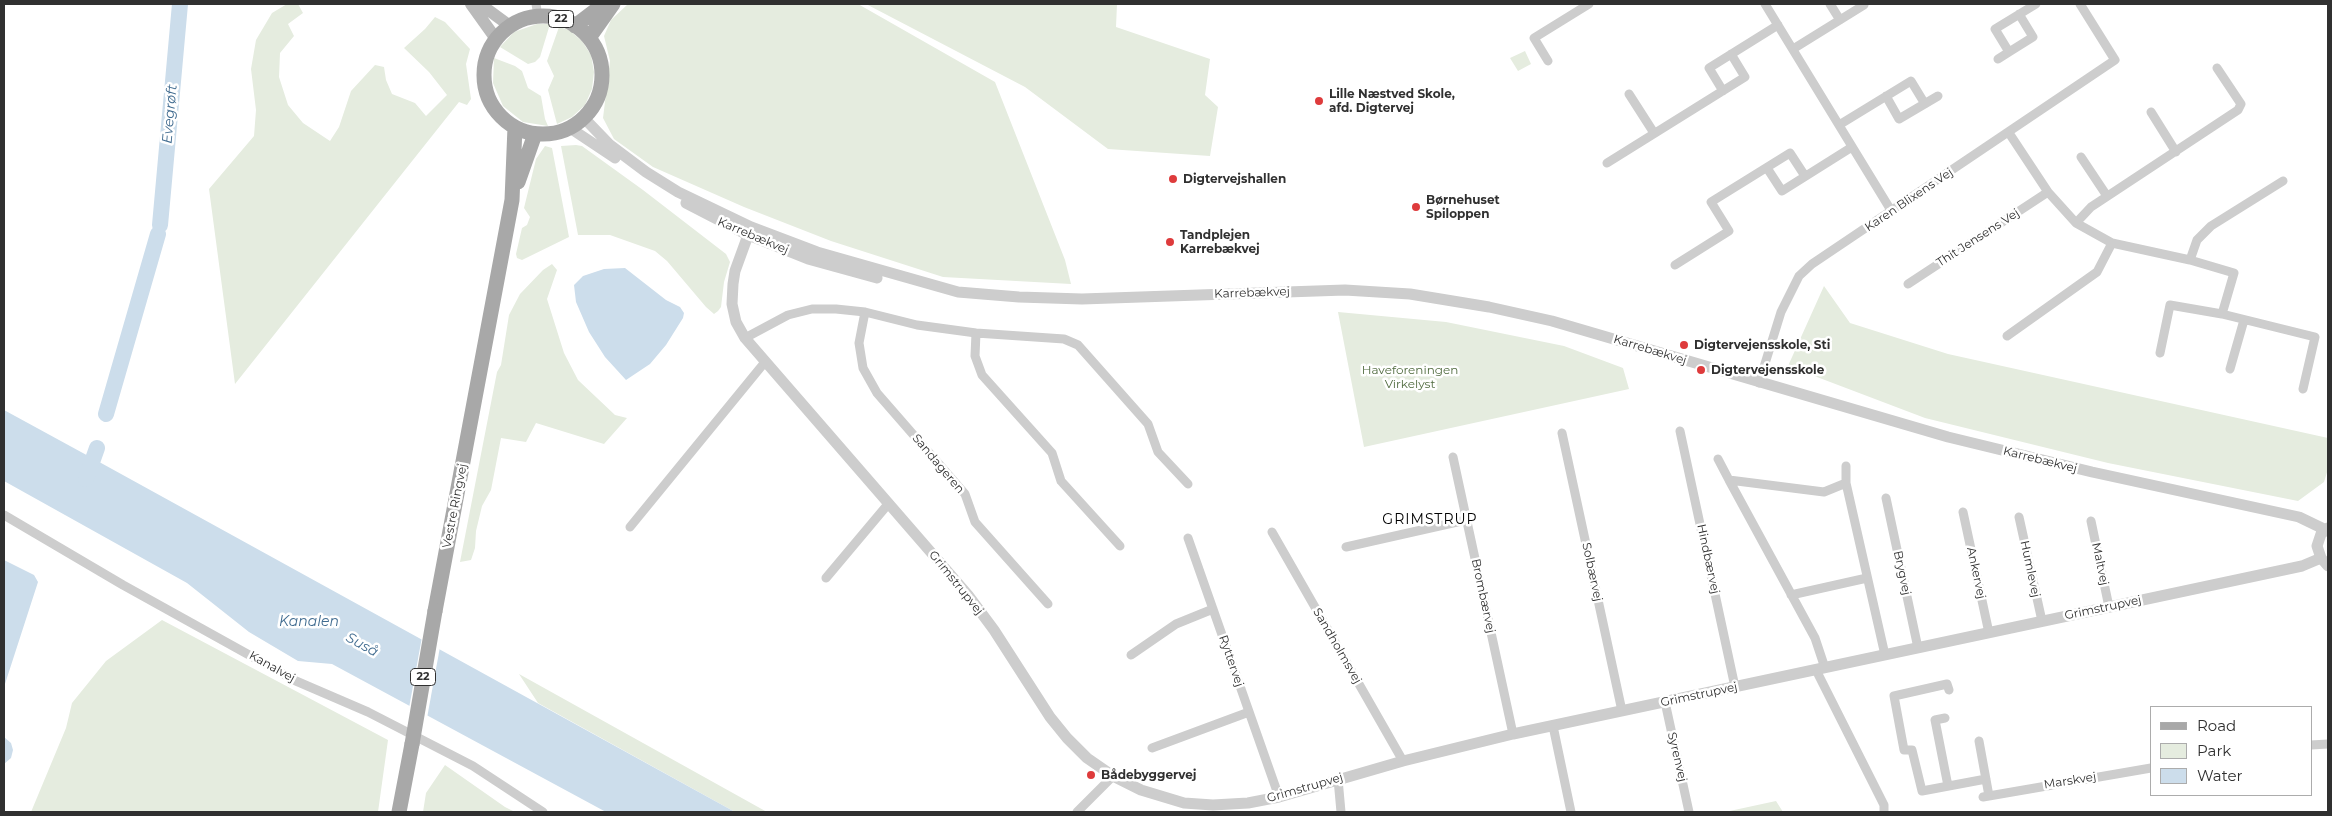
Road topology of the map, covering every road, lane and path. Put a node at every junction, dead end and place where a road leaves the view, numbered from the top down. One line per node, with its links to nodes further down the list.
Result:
1 (471, 4): 18 (main road)
2 (480, 4): 15 (main road)
3 (604, 4): 16 (main road, 22)
4 (613, 4): 17 (main road, 22)
5 (1589, 4): 23 (street)
6 (1765, 4): 14 (street)
7 (1830, 4): 13 (street)
8 (1864, 4): 13 (street)
9 (2036, 4): 12 (street)
10 (2081, 4): 36 (street, Karen Blixens Vej)
11 (537, 10): 15 (main road, 22); 16 (main road, 22)
12 (2019, 14): 20 (street); 20 (street)
13 (1840, 20): 19 (street)
14 (1778, 25): 19 (street); 21 (street)
15 (510, 26): 18 (main road, 22)
16 (575, 26): 17 (main road, 22)
17 (589, 38): 31 (main road, 22)
18 (496, 39): 33 (main road, 22)
19 (1793, 49): 32 (street)
20 (2009, 52): 22 (street)
21 (1731, 54): 25 (street); 25 (street)
22 (1998, 59)
23 (1548, 61)
24 (2217, 68): 39 (street)
25 (1723, 91): 35 (street)
26 (1629, 94): 35 (street)
27 (1886, 96): 29 (street); 29 (street); 32 (street)
28 (1938, 96): 29 (street)
29 (1925, 104)
30 (2150, 112): 39 (street)
31 (584, 118): 34 (main road, 22); 50 (street, Karrebækvej)
32 (1839, 125): 38 (street)
33 (516, 127): 37 (main road, 22); 47 (main road, Vestre Ringvej / 22)
34 (570, 128): 37 (main road, 22); 50 (street, Karrebækvej)
35 (1654, 133): 41 (street)
36 (2009, 133): 45 (street); 48 (street, Karen Blixens Vej)
37 (535, 134): 47 (main road, Vestre Ringvej / 22)
38 (1852, 147): 43 (street); 48 (street)
39 (2176, 152): 46 (street)
40 (2081, 157): 46 (street)
41 (1607, 163)
42 (1767, 168): 43 (street); 43 (street); 53 (street)
43 (1805, 176)
44 (2283, 181): 52 (street)
45 (2048, 192): 49 (street); 54 (street, Thit Jensens Vej)
46 (2108, 196): 49 (street)
47 (512, 200): 120 (main road, Vestre Ringvej / 22, bridge)
48 (1892, 212): 65 (street, Karen Blixens Vej)
49 (2076, 223): 51 (street)
50 (749, 231): 55 (street, Karrebækvej); 55 (street, Karrebækvej); 61 (street, Grimstrupvej)
51 (2112, 243): 52 (street); 60 (street)
52 (2190, 260): 57 (street)
53 (1675, 265)
54 (1908, 284)
55 (958, 292): 65 (street, Karrebækvej)
56 (865, 312): 59 (street); 61 (street); 92 (street, Sandageren)
57 (2222, 314): 58 (street); 62 (street)
58 (2244, 320): 64 (street); 66 (street)
59 (976, 333): 74 (street); 86 (street)
60 (2007, 336)
61 (745, 338): 63 (street, Grimstrupvej)
62 (2160, 353)
63 (765, 362): 76 (street, Grimstrupvej); 82 (street)
64 (2230, 369)
65 (1760, 383): 83 (street, Karrebækvej)
66 (2303, 389)
67 (1680, 431): 101 (street, Hindbærvej)
68 (1562, 433): 104 (street, Solbærvej)
69 (1453, 458): 80 (street, Brombærvej)
70 (1718, 459): 72 (street)
71 (1846, 466): 73 (street)
72 (1729, 480): 73 (street); 91 (street)
73 (1846, 483): 90 (street)
74 (1188, 484)
75 (1886, 498): 97 (street, Brygvej)
76 (889, 502): 89 (street); 115 (street, Grimstrupvej)
77 (1963, 512): 96 (street, Ankervej)
78 (4, 515): 121 (street, Kanalvej)
79 (2019, 517): 95 (street, Humlevej)
80 (1466, 520): 87 (street); 108 (street, Brombærvej)
81 (2091, 521): 93 (street, Maltvej)
82 (630, 527)
83 (2327, 529): 88 (street)
84 (1272, 532): 113 (street, Sandholmsvej)
85 (1188, 538): 94 (street, Ryttervej)
86 (1120, 546)
87 (1346, 547)
88 (2324, 562): 93 (street, Grimstrupvej)
89 (826, 578)
90 (1867, 578): 91 (street); 99 (street)
91 (1791, 594): 100 (street)
92 (1048, 604)
93 (2109, 607): 95 (street, Grimstrupvej)
94 (1213, 610): 98 (street); 105 (street, Ryttervej)
95 (2042, 621): 96 (street, Grimstrupvej)
96 (1989, 633): 97 (street, Grimstrupvej)
97 (1918, 648): 99 (street, Grimstrupvej)
98 (1131, 655)
99 (1885, 655): 100 (street, Grimstrupvej)
100 (1820, 669): 101 (street, Grimstrupvej); 126 (street)
101 (1735, 687): 103 (street, Grimstrupvej)
102 (1949, 690): 118 (street)
103 (1665, 702): 104 (street, Grimstrupvej); 125 (street, Syrenvej)
104 (1622, 711): 107 (street, Grimstrupvej)
105 (1249, 712): 112 (street); 119 (street, Ryttervej)
106 (1946, 718): 118 (street)
107 (1552, 726): 108 (street, Grimstrupvej); 124 (street)
108 (1513, 734): 113 (street, Grimstrupvej)
109 (1979, 741): 116 (street, Marskvej)
110 (2328, 744): 111 (street)
111 (2312, 745)
112 (1152, 748)
113 (1403, 761): 117 (street, Grimstrupvej)
114 (2150, 768): 116 (street, Marskvej)
115 (1113, 776): 119 (street, Grimstrupvej); 122 (street)
116 (1986, 778): 118 (street)
117 (1338, 779): 119 (street, Grimstrupvej); 123 (street)
118 (1948, 786)
119 (1279, 797)
120 (399, 812)
121 (543, 812)
122 (1077, 812)
123 (1341, 812)
124 (1571, 812)
125 (1689, 812)
126 (1884, 812)

